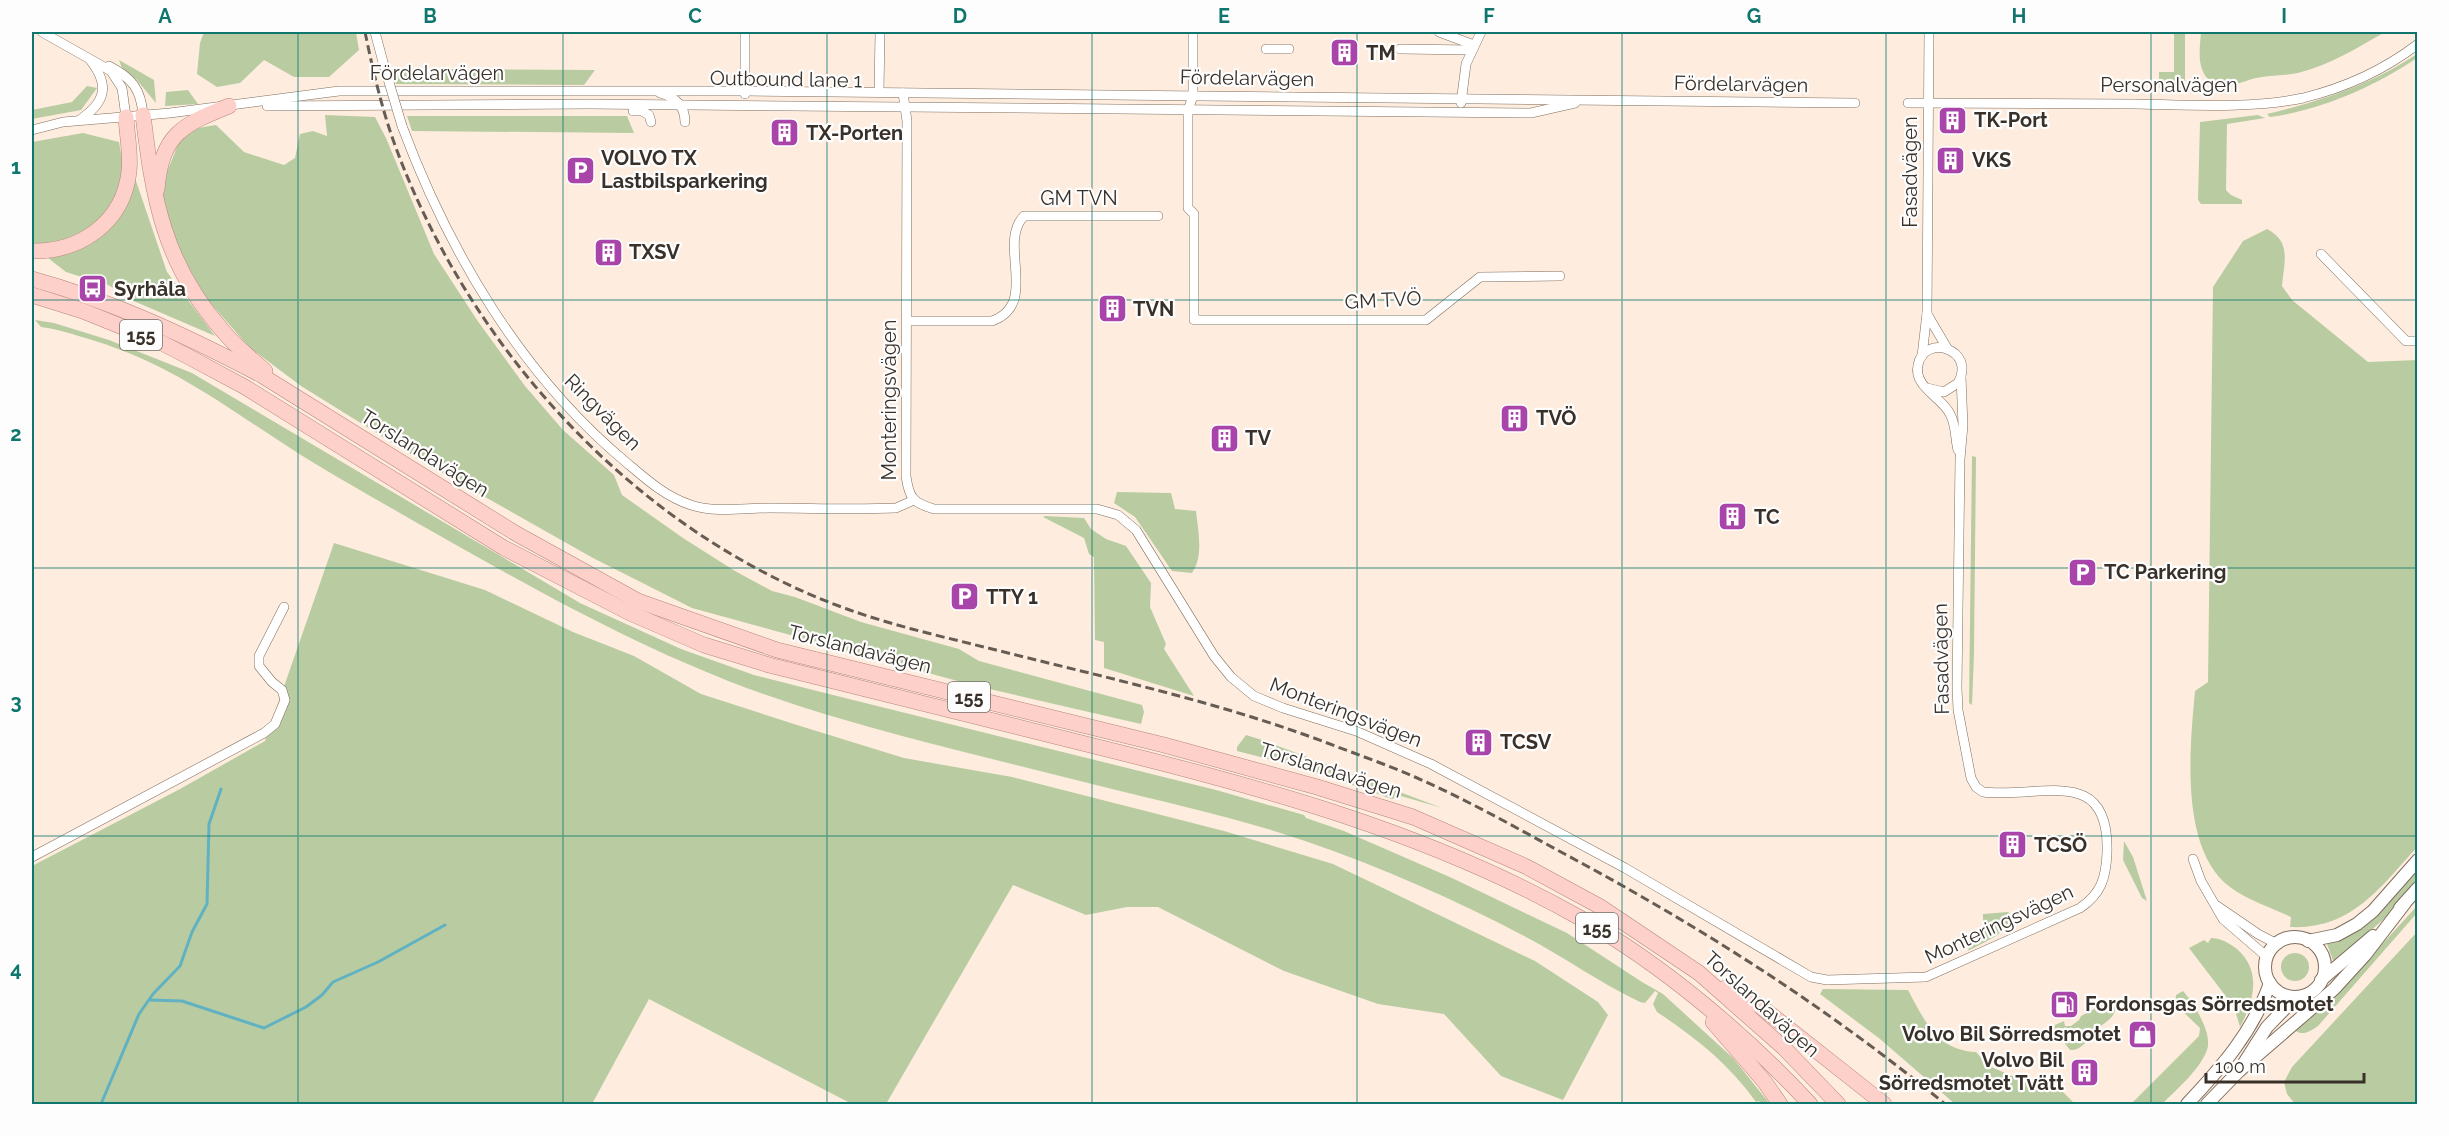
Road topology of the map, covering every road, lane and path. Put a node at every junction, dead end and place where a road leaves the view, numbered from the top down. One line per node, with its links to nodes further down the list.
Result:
1 (42, 32): 14 (street)
2 (375, 32): 56 (street, Ringvägen, bridge)
3 (745, 32): 21 (street)
4 (880, 32): 16 (street)
5 (1193, 32): 18 (street)
6 (1439, 32): 10 (street)
7 (1481, 32): 10 (street)
8 (1929, 32): 25 (street, Fasadvägen)
9 (2418, 44): 25 (street, Personalvägen)
10 (1473, 47): 13 (street); 19 (street)
11 (1266, 49): 12 (street)
12 (1289, 49)
13 (1400, 49)
14 (95, 62): 33 (street); 34 (street); 35 (street)
15 (645, 90): 17 (street, Fördelarvägen); 21 (street, Fördelarvägen); 28 (street, Fördelarvägen)
16 (879, 92): 21 (street); 22 (street)
17 (667, 95): 21 (street, Outbound lane 1); 27 (street, Fördelarvägen)
18 (1193, 96): 19 (street, Fördelarvägen); 22 (street, Fördelarvägen); 30 (street)
19 (1461, 98): 20 (street, Fördelarvägen); 32 (street)
20 (1591, 100): 23 (street, Fördelarvägen); 32 (street, Fördelarvägen)
21 (745, 101): 22 (street); 22 (street, Outbound lane 1); 29 (street, Fördelarvägen); 31 (street)
22 (905, 103): 30 (street, Fördelarvägen); 47 (street, Monteringsvägen)
23 (1855, 103)
24 (1908, 103): 25 (street, Personalvägen)
25 (1928, 103): 46 (street, Fasadvägen)
26 (608, 105): 27 (street, Fördelarvägen); 28 (street, Fördelarvägen); 36 (street, Fördelarvägen)
27 (680, 105): 29 (street, Fördelarvägen); 31 (street, Fördelarvägen)
28 (229, 106): 33 (street, Fördelarvägen); 38 (main road)
29 (704, 106): 31 (street, Fördelarvägen)
30 (1188, 110): 32 (street, Fördelarvägen); 42 (street, GM TVÖ)
31 (694, 111)
32 (1461, 111)
33 (143, 115): 34 (street, Fördelarvägen); 38 (main road)
34 (126, 117): 35 (street, Fördelarvägen); 40 (main road)
35 (79, 121): 37 (street, Fördelarvägen)
36 (651, 122)
37 (32, 130)
38 (156, 204): 54 (main road)
39 (1158, 216): 47 (street, GM TVN)
40 (32, 251)
41 (2321, 254): 48 (street)
42 (1560, 276)
43 (32, 279): 54 (main road, Torslandavägen / 155)
44 (32, 294): 52 (main road, Torslandavägen / 155)
45 (32, 304): 52 (main road)
46 (1927, 313): 49 (street, Fasadvägen); 50 (street, Fasadvägen)
47 (907, 321): 56 (street, Monteringsvägen)
48 (2418, 341)
49 (1947, 348): 50 (street); 51 (street, Fasadvägen)
50 (1922, 356): 53 (street, Fasadvägen)
51 (1961, 377): 53 (street); 55 (street, Fasadvägen)
52 (245, 387): 71 (main road, Torslandavägen / 155)
53 (1927, 388): 55 (street, Fasadvägen)
54 (315, 410): 68 (main road, Torslandavägen / 155)
55 (1960, 459): 58 (street, Fasadvägen)
56 (914, 500): 58 (street, Monteringsvägen)
57 (284, 607): 59 (street)
58 (2079, 792)
59 (32, 857)
60 (2193, 859): 64 (street)
61 (2418, 860): 65 (street)
62 (2418, 888): 63 (street)
63 (2405, 903): 69 (street); 73 (street)
64 (2217, 906): 66 (street); 67 (street)
65 (2308, 941): 66 (street); 69 (street)
66 (2277, 944): 67 (street)
67 (2267, 957): 70 (street)
68 (1699, 973): 76 (main road, Torslandavägen / 155); 77 (main road)
69 (2321, 980): 72 (street)
70 (2270, 983): 72 (street); 78 (street)
71 (1688, 993): 74 (main road); 75 (main road, Torslandavägen / 155)
72 (2296, 997): 73 (street)
73 (2239, 1071): 79 (street)
74 (1780, 1104)
75 (1810, 1104)
76 (1838, 1104)
77 (1884, 1104)
78 (2187, 1104)
79 (2207, 1104)

